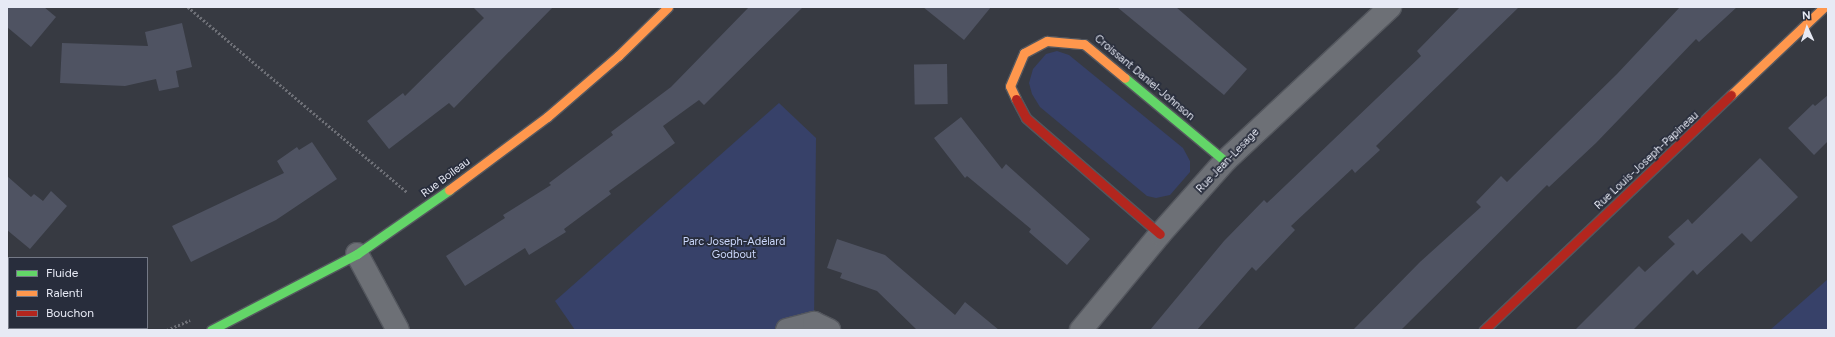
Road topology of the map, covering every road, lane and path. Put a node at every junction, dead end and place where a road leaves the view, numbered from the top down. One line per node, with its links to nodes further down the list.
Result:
1 (188, 7): 6 (path)
2 (668, 7): 8 (street, Rue Boileau)
3 (1390, 7): 5 (street, Rue Jean-Lesage)
4 (1818, 9): 14 (street, Rue Louis-Joseph-Papineau)
5 (1225, 161): 7 (street, Rue Jean-Lesage); 7 (street, Croissant Daniel-Johnson)
6 (411, 195)
7 (1160, 234): 13 (street, Rue Jean-Lesage)
8 (358, 254): 9 (street, Rue Boileau); 10 (street)
9 (211, 330)
10 (398, 330)
11 (787, 330): 12 (street)
12 (830, 330)
13 (1081, 330)
14 (1484, 330)

